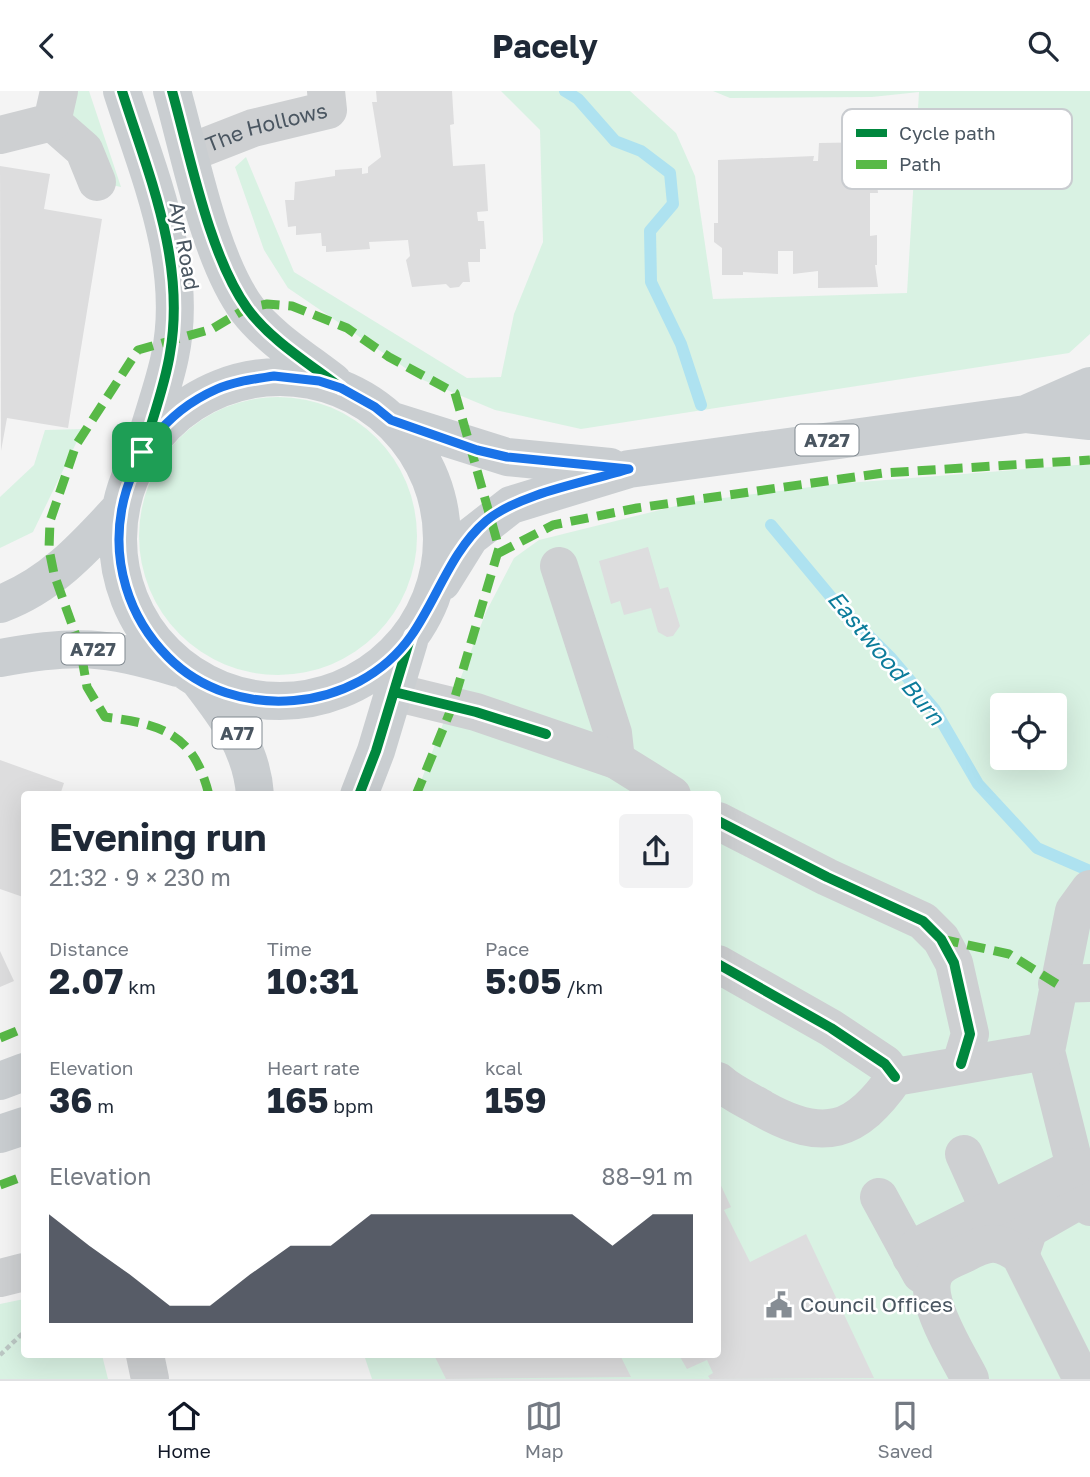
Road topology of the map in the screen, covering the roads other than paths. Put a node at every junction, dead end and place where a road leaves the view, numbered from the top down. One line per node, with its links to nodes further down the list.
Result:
1 (122, 91): 13 (main road, Ayr Road)
2 (172, 91): 6 (main road, Ayr Road)
3 (326, 91): 6 (street, The Hollows)
4 (56, 106): 5 (street); 7 (street)
5 (0, 135)
6 (189, 153): 9 (main road, Ayr Road)
7 (97, 182)
8 (1090, 386): 10 (main road, A727)
9 (341, 388): 11 (main road); 13 (main road)
10 (1026, 414): 12 (main road); 14 (main road, A727)
11 (391, 420): 14 (main road, A727); 17 (main road)
12 (1090, 421)
13 (142, 452): 15 (main road)
14 (629, 469): 17 (main road, A727)
15 (120, 509): 18 (main road); 21 (main road)
16 (559, 566): 23 (street)
17 (431, 598): 19 (main road)
18 (0, 604)
19 (411, 635): 21 (main road); 22 (main road)
20 (0, 658): 21 (main road, A727)
21 (191, 675): 24 (main road, A77)
22 (394, 692): 23 (street); 25 (main road)
23 (616, 760): 26 (street)
24 (256, 791)
25 (360, 791)
26 (666, 791)
27 (721, 823): 32 (street)
28 (1087, 893): 30 (street)
29 (721, 966): 34 (street)
30 (1074, 983): 31 (street)
31 (1046, 1051): 32 (street); 40 (street)
32 (961, 1064): 34 (street)
33 (21, 1073): 35 (main road)
34 (895, 1077): 36 (street)
35 (0, 1081)
36 (721, 1083)
37 (21, 1127): 38 (main road)
38 (0, 1134)
39 (964, 1154): 42 (street)
40 (1083, 1191): 42 (street); 42 (street)
41 (879, 1198): 43 (street)
42 (1004, 1236): 43 (street); 49 (street)
43 (921, 1269): 48 (street)
44 (21, 1273): 45 (street)
45 (0, 1278)
46 (146, 1358): 47 (street)
47 (150, 1379)
48 (970, 1379)
49 (1082, 1379)

